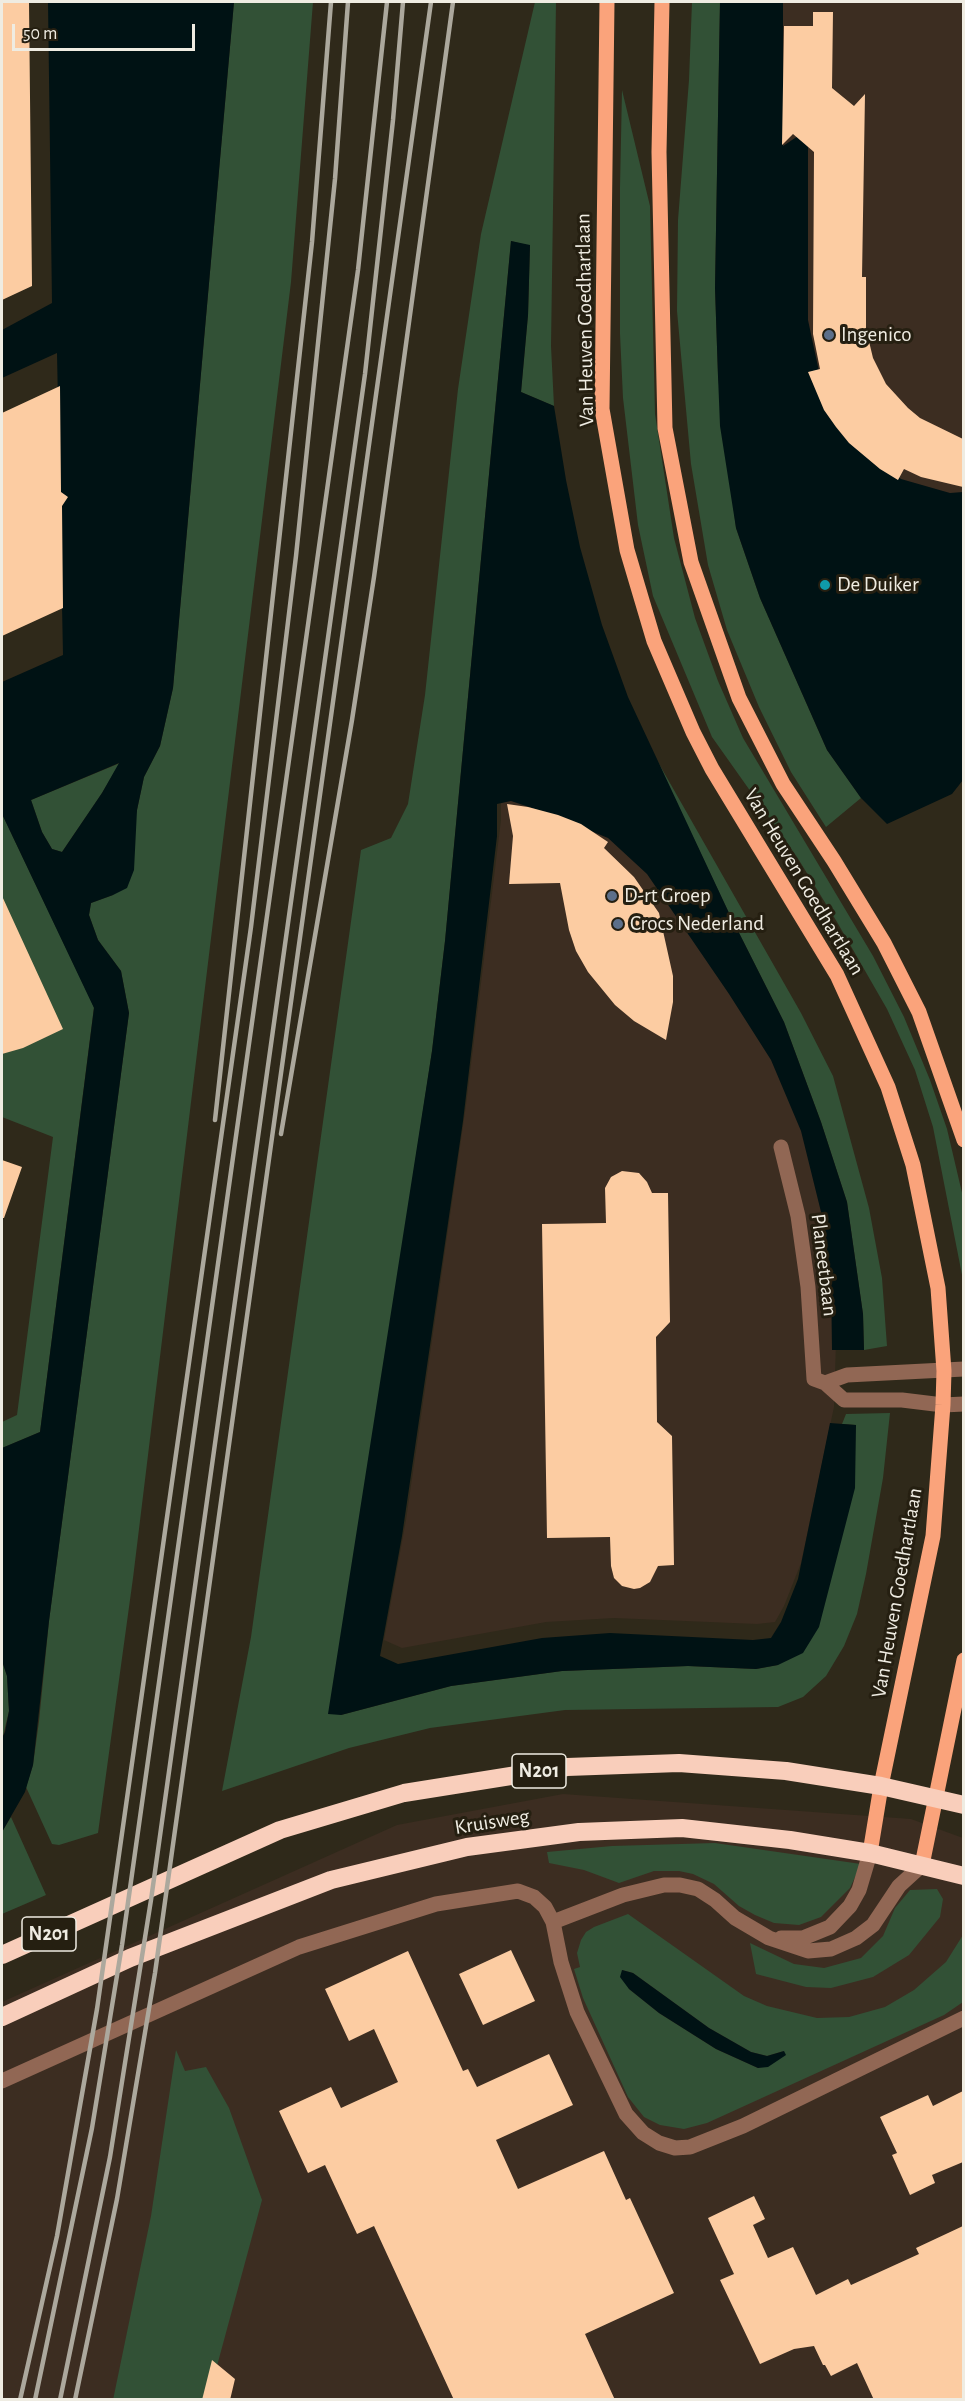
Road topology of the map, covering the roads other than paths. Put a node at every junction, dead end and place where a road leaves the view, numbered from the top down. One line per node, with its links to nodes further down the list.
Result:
1 (607, 2): 6 (main road, Van Heuven Goedhartlaan)
2 (662, 2): 3 (main road, Van Heuven Goedhartlaan)
3 (963, 1140)
4 (781, 1147): 7 (street, Planeetbaan)
5 (963, 1370): 6 (street)
6 (944, 1371): 7 (street); 9 (main road, Van Heuven Goedhartlaan)
7 (825, 1383): 9 (street, Planeetbaan)
8 (963, 1404): 9 (street)
9 (943, 1405): 11 (main road, Van Heuven Goedhartlaan)
10 (963, 1660): 12 (main road)
11 (881, 1786): 12 (highway, N201); 14 (main road, Van Heuven Goedhartlaan); 19 (highway, Kruisweg / N201)
12 (934, 1797): 13 (highway, N201); 15 (main road)
13 (963, 1805)
14 (870, 1853): 15 (highway, N201); 18 (street); 20 (highway, Kruisweg / N201)
15 (922, 1864): 16 (highway, N201); 18 (street)
16 (963, 1876)
17 (553, 1922): 18 (street); 21 (street); 22 (street)
18 (770, 1938)
19 (2, 1955)
20 (2, 2017)
21 (963, 2018)
22 (2, 2081)

